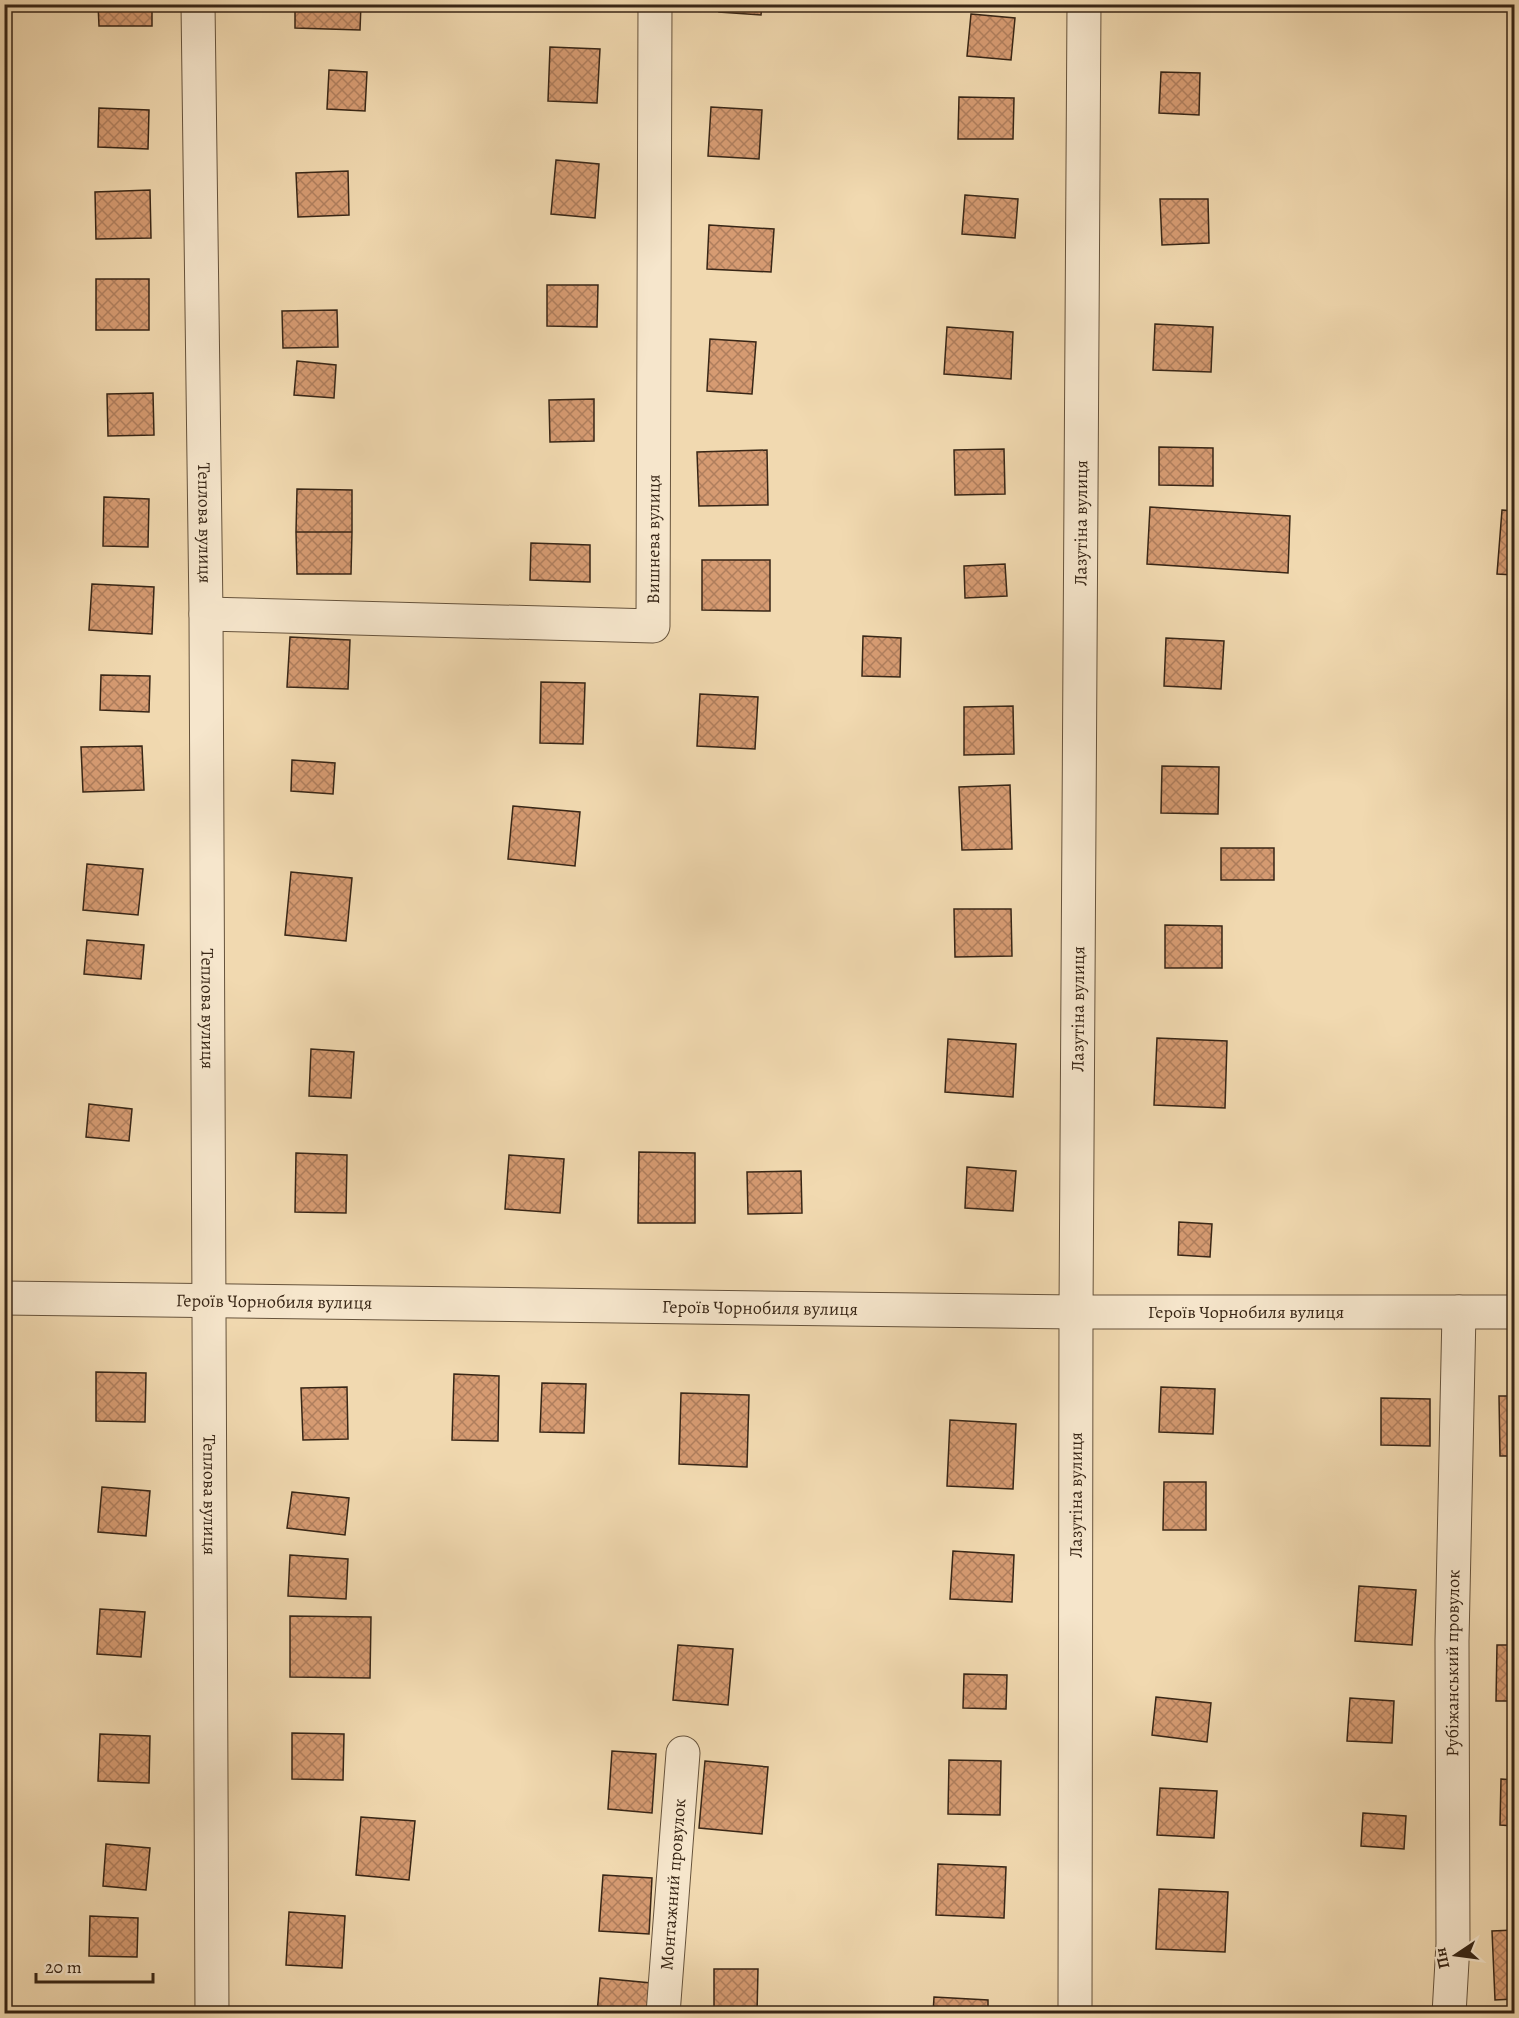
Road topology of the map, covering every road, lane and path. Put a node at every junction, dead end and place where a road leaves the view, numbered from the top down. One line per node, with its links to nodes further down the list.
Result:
1 (198, 4): 4 (street, Теплова вулиця)
2 (655, 4): 4 (street, Вишнева вулиця)
3 (1084, 4): 7 (street, Лазутіна вулиця)
4 (206, 614): 6 (street, Теплова вулиця)
5 (4, 1298): 6 (street, Героїв Чорнобиля вулиця)
6 (207, 1300): 7 (street, Героїв Чорнобиля вулиця); 11 (street, Теплова вулиця)
7 (1076, 1311): 8 (street, Героїв Чорнобиля вулиця); 13 (street, Лазутіна вулиця)
8 (1459, 1312): 9 (street, Героїв Чорнобиля вулиця); 14 (street, Рубіжанський провулок)
9 (1515, 1312)
10 (683, 1753): 12 (street, Монтажний провулок)
11 (212, 2013)
12 (663, 2013)
13 (1075, 2013)
14 (1449, 2013)

